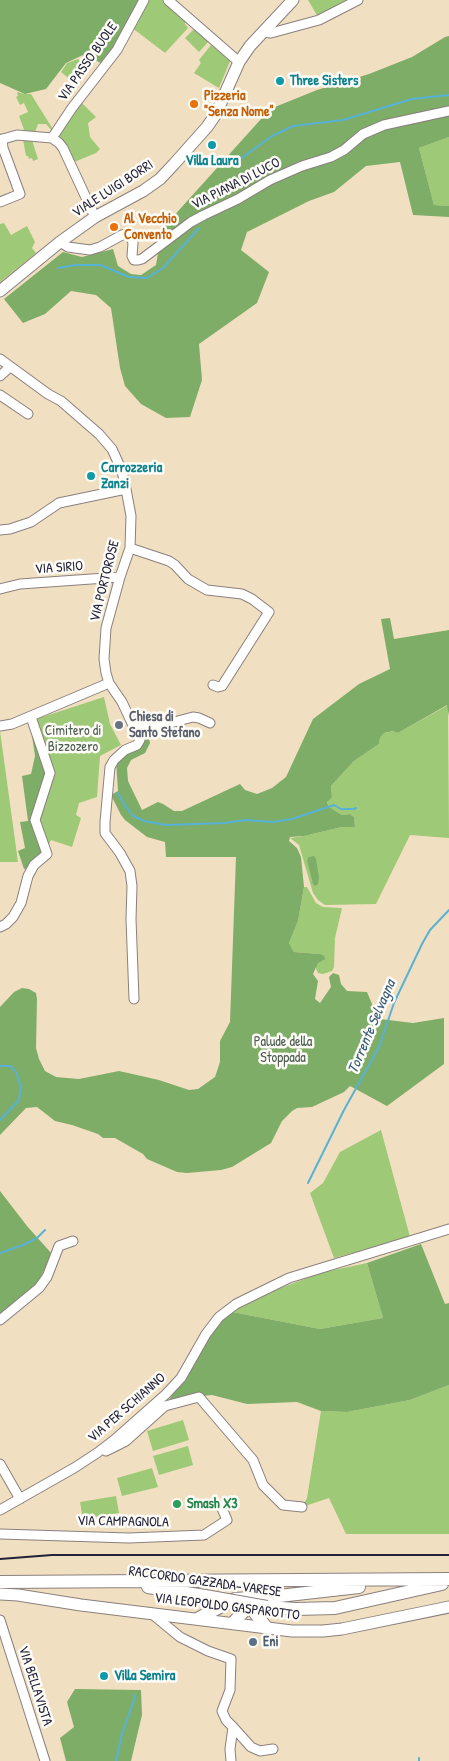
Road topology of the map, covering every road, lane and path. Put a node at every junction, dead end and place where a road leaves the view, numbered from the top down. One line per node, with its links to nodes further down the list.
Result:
1 (144, 0): 8 (street, VIA PASSO BUOLE)
2 (168, 0): 6 (street)
3 (293, 0): 5 (main road, VIALE LUIGI BORRI)
4 (358, 0): 5 (street)
5 (263, 32): 6 (main road, VIALE LUIGI BORRI)
6 (239, 62): 11 (main road, VIALE LUIGI BORRI)
7 (449, 111): 12 (street, VIA PIANA DI LUCO)
8 (52, 138): 9 (street); 11 (street)
9 (1, 139): 10 (street)
10 (0, 202)
11 (95, 217): 12 (main road, VIALE LUIGI BORRI)
12 (60, 242): 13 (main road, VIALE LUIGI BORRI)
13 (0, 291)
14 (0, 359): 15 (street, VIA PORTOROSE)
15 (10, 367): 16 (street); 19 (street, VIA PORTOROSE)
16 (0, 376)
17 (0, 396): 18 (street)
18 (28, 414)
19 (126, 489): 20 (street); 21 (street, VIA PORTOROSE)
20 (0, 530)
21 (130, 548): 22 (street, VIA PORTOROSE); 25 (street)
22 (120, 576): 23 (street, VIA SIRIO); 24 (street, VIA PORTOROSE)
23 (0, 589)
24 (110, 683): 26 (street); 29 (street, VIA PORTOROSE)
25 (213, 685)
26 (31, 717): 28 (street); 30 (street)
27 (210, 723): 29 (street)
28 (0, 726)
29 (134, 728): 31 (street)
30 (0, 927)
31 (134, 1000)
32 (449, 1229): 36 (street, VIA PER SCHIANNO)
33 (73, 1241): 34 (street)
34 (0, 1320)
35 (0, 1464): 37 (street)
36 (74, 1468): 37 (street, VIA PER SCHIANNO); 39 (street)
37 (20, 1498): 40 (street, VIA PER SCHIANNO)
38 (222, 1506): 41 (street, VIA CAMPAGNOLA)
39 (302, 1507)
40 (0, 1510)
41 (0, 1534)
42 (440, 1581): 44 (highway, RACCORDO GAZZADA-VARESE); 46 (highway); 48 (highway, RACCORDO GAZZADA-VARESE)
43 (0, 1582): 44 (highway)
44 (111, 1582): 48 (highway, RACCORDO GAZZADA-VARESE, bridge)
45 (0, 1594): 50 (main road, VIA LEOPOLDO GASPAROTTO)
46 (279, 1596): 47 (highway); 48 (highway)
47 (235, 1599): 51 (highway); 53 (highway)
48 (261, 1606): 53 (highway); 54 (highway)
49 (449, 1607): 54 (main road, VIA LEOPOLDO GASPAROTTO)
50 (151, 1613): 51 (main road, VIA LEOPOLDO GASPAROTTO); 55 (street)
51 (199, 1618): 53 (main road, VIA LEOPOLDO GASPAROTTO)
52 (0, 1620): 57 (street, VIA BELLAVISTA)
53 (233, 1623): 54 (main road, VIA LEOPOLDO GASPAROTTO)
54 (266, 1627)
55 (233, 1728): 56 (street); 58 (street)
56 (273, 1749)
57 (45, 1761)
58 (231, 1761)

